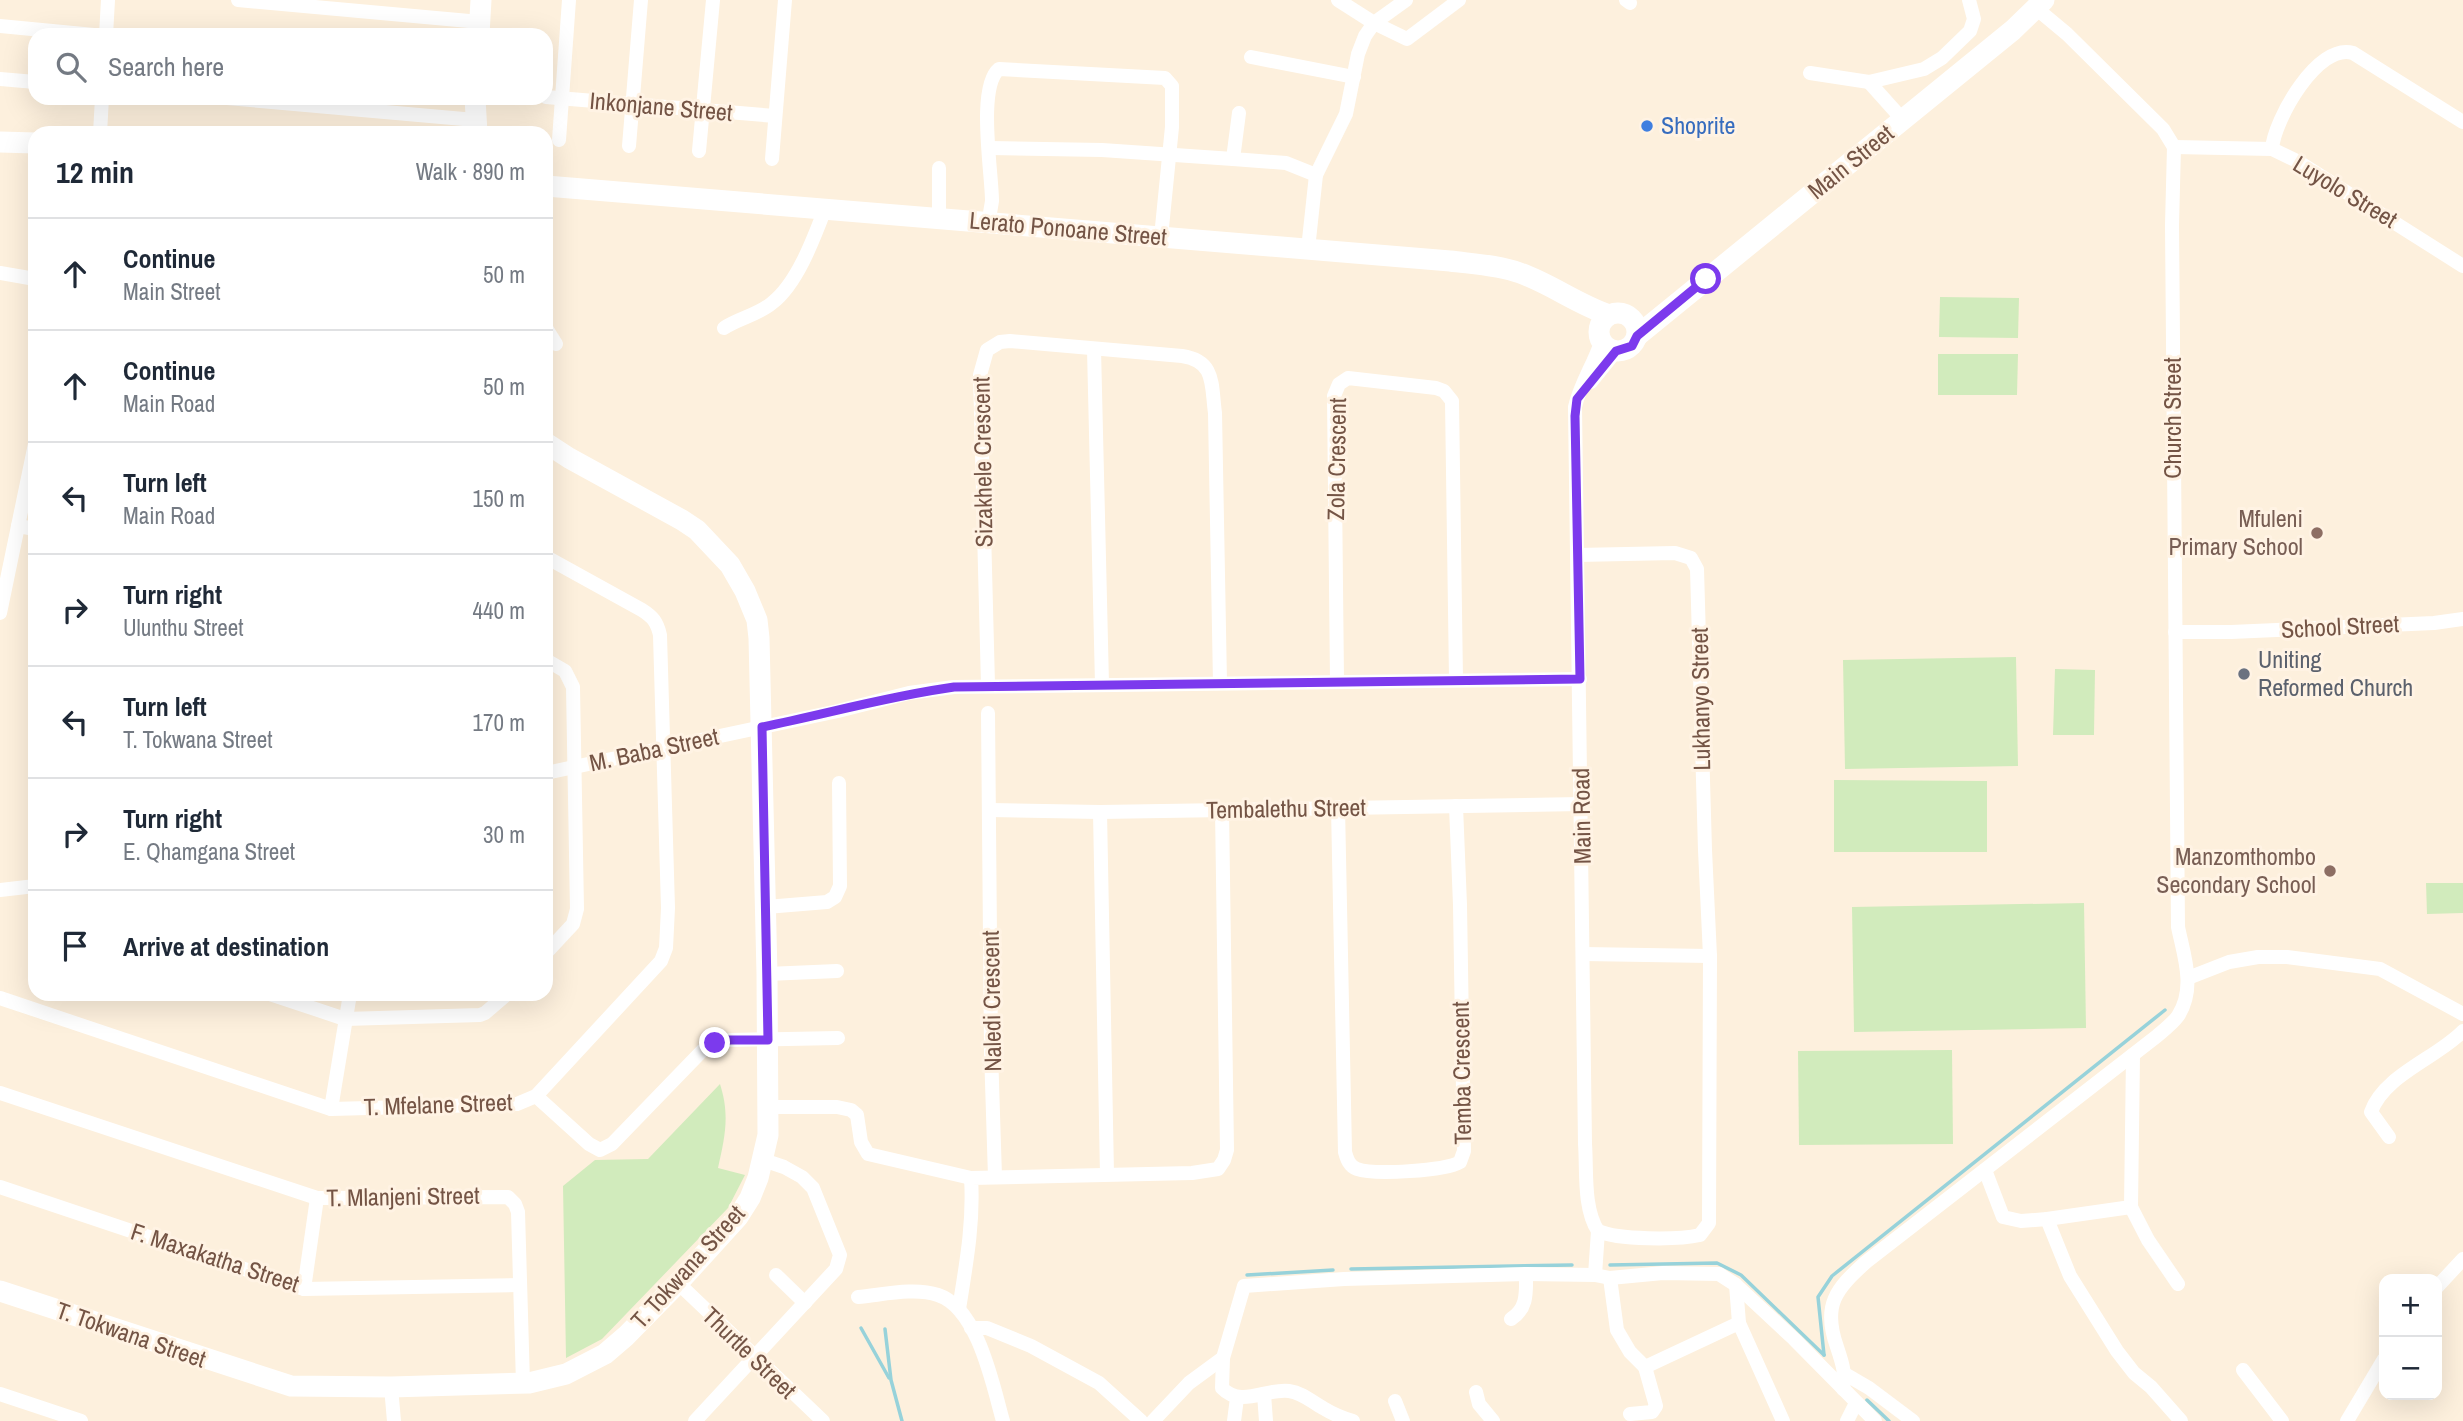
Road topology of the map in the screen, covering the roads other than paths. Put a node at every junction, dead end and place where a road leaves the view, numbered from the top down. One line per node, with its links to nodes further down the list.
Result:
1 (108, 0): 15 (street)
2 (238, 0): 16 (street)
3 (481, 0): 17 (street)
4 (569, 0): 26 (street)
5 (641, 0): 27 (street)
6 (713, 0): 31 (street)
7 (785, 0): 33 (street)
8 (1338, 0): 13 (street)
9 (1406, 0): 13 (street)
10 (1459, 0): 13 (street)
11 (1969, 0): 24 (street)
12 (2041, 4): 34 (street, Main Street); 43 (street)
13 (1374, 23): 21 (street)
14 (0, 26): 18 (street)
15 (106, 28)
16 (471, 28)
17 (479, 28)
18 (28, 29)
19 (1251, 57): 21 (street)
20 (1810, 73): 24 (street)
21 (1354, 77): 51 (street)
22 (0, 79): 23 (street)
23 (28, 81)
24 (1869, 82): 34 (street)
25 (553, 97): 26 (street, Inkonjane Street)
26 (561, 98): 27 (street, Inkonjane Street); 39 (street)
27 (633, 104): 31 (street, Inkonjane Street); 42 (street)
28 (102, 105): 36 (street)
29 (283, 105): 37 (street)
30 (475, 105): 38 (street)
31 (704, 111): 33 (street, Inkonjane Street); 46 (street)
32 (1239, 113): 49 (street)
33 (775, 116): 48 (street)
34 (1903, 120): 61 (street, Main Street)
35 (2463, 122): 45 (street)
36 (100, 126)
37 (450, 126)
38 (474, 126)
39 (559, 139)
40 (0, 142): 41 (street)
41 (28, 144)
42 (629, 146)
43 (2174, 147): 45 (street, Luyolo Street); 75 (street, Church Street)
44 (990, 148): 47 (street); 47 (street); 55 (street)
45 (2272, 149): 58 (street, Luyolo Street)
46 (699, 151)
47 (1169, 156): 49 (street); 56 (street)
48 (772, 159)
49 (1233, 159): 51 (street)
50 (939, 168): 54 (street)
51 (1315, 175): 57 (street)
52 (553, 187): 53 (street, Lerato Ponoane Street)
53 (825, 209): 54 (street, Lerato Ponoane Street); 62 (street)
54 (939, 219): 55 (street, Lerato Ponoane Street)
55 (989, 223): 56 (street, Lerato Ponoane Street)
56 (1161, 237): 57 (street, Lerato Ponoane Street)
57 (1308, 249): 63 (street, Lerato Ponoane Street)
58 (2463, 265)
59 (0, 273): 60 (street)
60 (28, 278)
61 (1635, 327): 63 (street); 63 (street)
62 (724, 328)
63 (1606, 335): 71 (street, Main Road)
64 (553, 339): 65 (street)
65 (556, 344)
66 (1094, 349): 80 (street, Sizakhele Crescent); 81 (street); 82 (street, Sizakhele Crescent)
67 (553, 448): 84 (street, T. Tokwana Street)
68 (28, 478): 69 (street)
69 (18, 526): 70 (street); 73 (street)
70 (28, 528)
71 (1577, 555): 77 (street, Main Road); 100 (street, Lukhanyo Street)
72 (553, 561): 85 (street, T. Mfelane Street)
73 (0, 612)
74 (2463, 618): 75 (street, School Street)
75 (2175, 632): 103 (street, Church Street)
76 (553, 664): 86 (street)
77 (1580, 679): 79 (street, M. Baba Street); 89 (street, Main Road)
78 (1337, 680): 79 (street, M. Baba Street); 79 (street, Zola Crescent); 80 (street, M. Baba Street)
79 (1456, 680)
80 (1220, 682): 81 (street, M. Baba Street)
81 (1102, 684): 82 (street, M. Baba Street)
82 (988, 685): 84 (street, M. Baba Street)
83 (988, 713): 92 (street, Naledi Crescent)
84 (762, 727): 85 (street, M. Baba Street); 97 (street, T. Tokwana Street)
85 (663, 748): 86 (street, M. Baba Street); 115 (street, T. Mfelane Street)
86 (575, 767): 87 (street, M. Baba Street); 98 (street)
87 (553, 772)
88 (839, 783): 97 (street)
89 (1582, 804): 90 (street, Tembalethu Street); 99 (street, Main Road)
90 (1456, 806): 91 (street, Tembalethu Street); 91 (street, Temba Crescent)
91 (1338, 807): 93 (street, Tembalethu Street)
92 (990, 810): 94 (street, Tembalethu Street); 122 (street, Naledi Crescent)
93 (1222, 810): 94 (street, Tembalethu Street); 121 (street)
94 (1100, 812): 121 (street)
95 (28, 887): 96 (street)
96 (0, 890)
97 (766, 906): 102 (street, T. Tokwana Street)
98 (553, 945)
99 (1583, 954): 100 (street); 128 (street, Main Road)
100 (1710, 956): 128 (street, Lukhanyo Street)
101 (837, 971): 102 (street)
102 (767, 974): 112 (street, T. Tokwana Street)
103 (2188, 978): 108 (street); 113 (street)
104 (0, 998): 117 (street, T. Mfelane Street)
105 (291, 1001): 109 (street)
106 (349, 1001): 109 (street)
107 (499, 1001): 109 (street)
108 (2463, 1014)
109 (345, 1019): 117 (street)
110 (2463, 1031): 118 (street)
111 (838, 1038): 112 (street)
112 (768, 1040): 115 (street); 116 (street, T. Tokwana Street)
113 (2133, 1055): 120 (street); 126 (street)
114 (0, 1093): 125 (street, T. Mlanjeni Street)
115 (536, 1096): 117 (street, T. Mfelane Street)
116 (769, 1107): 119 (street, T. Tokwana Street); 123 (street)
117 (331, 1109)
118 (2389, 1136)
119 (763, 1160): 135 (street, T. Tokwana Street); 142 (street)
120 (1984, 1170): 127 (street); 152 (street)
121 (1107, 1174): 122 (street)
122 (995, 1177): 123 (street)
123 (971, 1178): 143 (street)
124 (0, 1187): 139 (street, F. Maxakatha Street)
125 (317, 1198): 137 (street, T. Mlanjeni Street); 139 (street)
126 (2131, 1207): 127 (street); 136 (street)
127 (2046, 1219): 178 (street)
128 (1598, 1231): 132 (street, Main Road)
129 (2463, 1259): 134 (street)
130 (1527, 1274): 132 (street); 144 (street); 147 (street)
131 (776, 1275): 142 (street)
132 (1595, 1275): 133 (street)
133 (1610, 1278): 138 (street); 149 (street)
134 (2442, 1282)
135 (678, 1283): 148 (street, Thurtle Street); 153 (street, T. Tokwana Street)
136 (2178, 1284)
137 (520, 1285): 139 (street, F. Maxakatha Street); 153 (street, T. Mlanjeni Street)
138 (1736, 1285): 145 (street); 152 (street)
139 (304, 1289)
140 (0, 1291): 154 (street, T. Tokwana Street)
141 (858, 1297): 143 (street)
142 (805, 1303): 148 (street)
143 (959, 1309): 146 (street)
144 (1511, 1318)
145 (1739, 1323): 149 (street); 174 (street)
146 (971, 1328): 166 (street); 167 (street)
147 (1223, 1358): 158 (street); 168 (street)
148 (755, 1359): 162 (street); 165 (street, Thurtle Street)
149 (1645, 1367): 161 (street)
150 (2379, 1367): 180 (street)
151 (2243, 1370): 179 (street)
152 (1844, 1382): 160 (street); 177 (street)
153 (523, 1383): 154 (street, T. Tokwana Street)
154 (391, 1387): 164 (street)
155 (1476, 1392): 173 (street)
156 (0, 1394): 163 (street)
157 (1264, 1394): 158 (street); 170 (street); 171 (street)
158 (1237, 1398): 169 (street)
159 (1395, 1401): 172 (street)
160 (1856, 1403): 175 (street); 176 (street)
161 (1630, 1414)
162 (700, 1419)
163 (81, 1421)
164 (394, 1421)
165 (822, 1421)
166 (1003, 1421)
167 (1142, 1421)
168 (1153, 1421)
169 (1234, 1421)
170 (1266, 1421)
171 (1353, 1421)
172 (1403, 1421)
173 (1493, 1421)
174 (1783, 1421)
175 (1847, 1421)
176 (1875, 1421)
177 (1913, 1421)
178 (2181, 1421)
179 (2282, 1421)
180 (2347, 1421)

